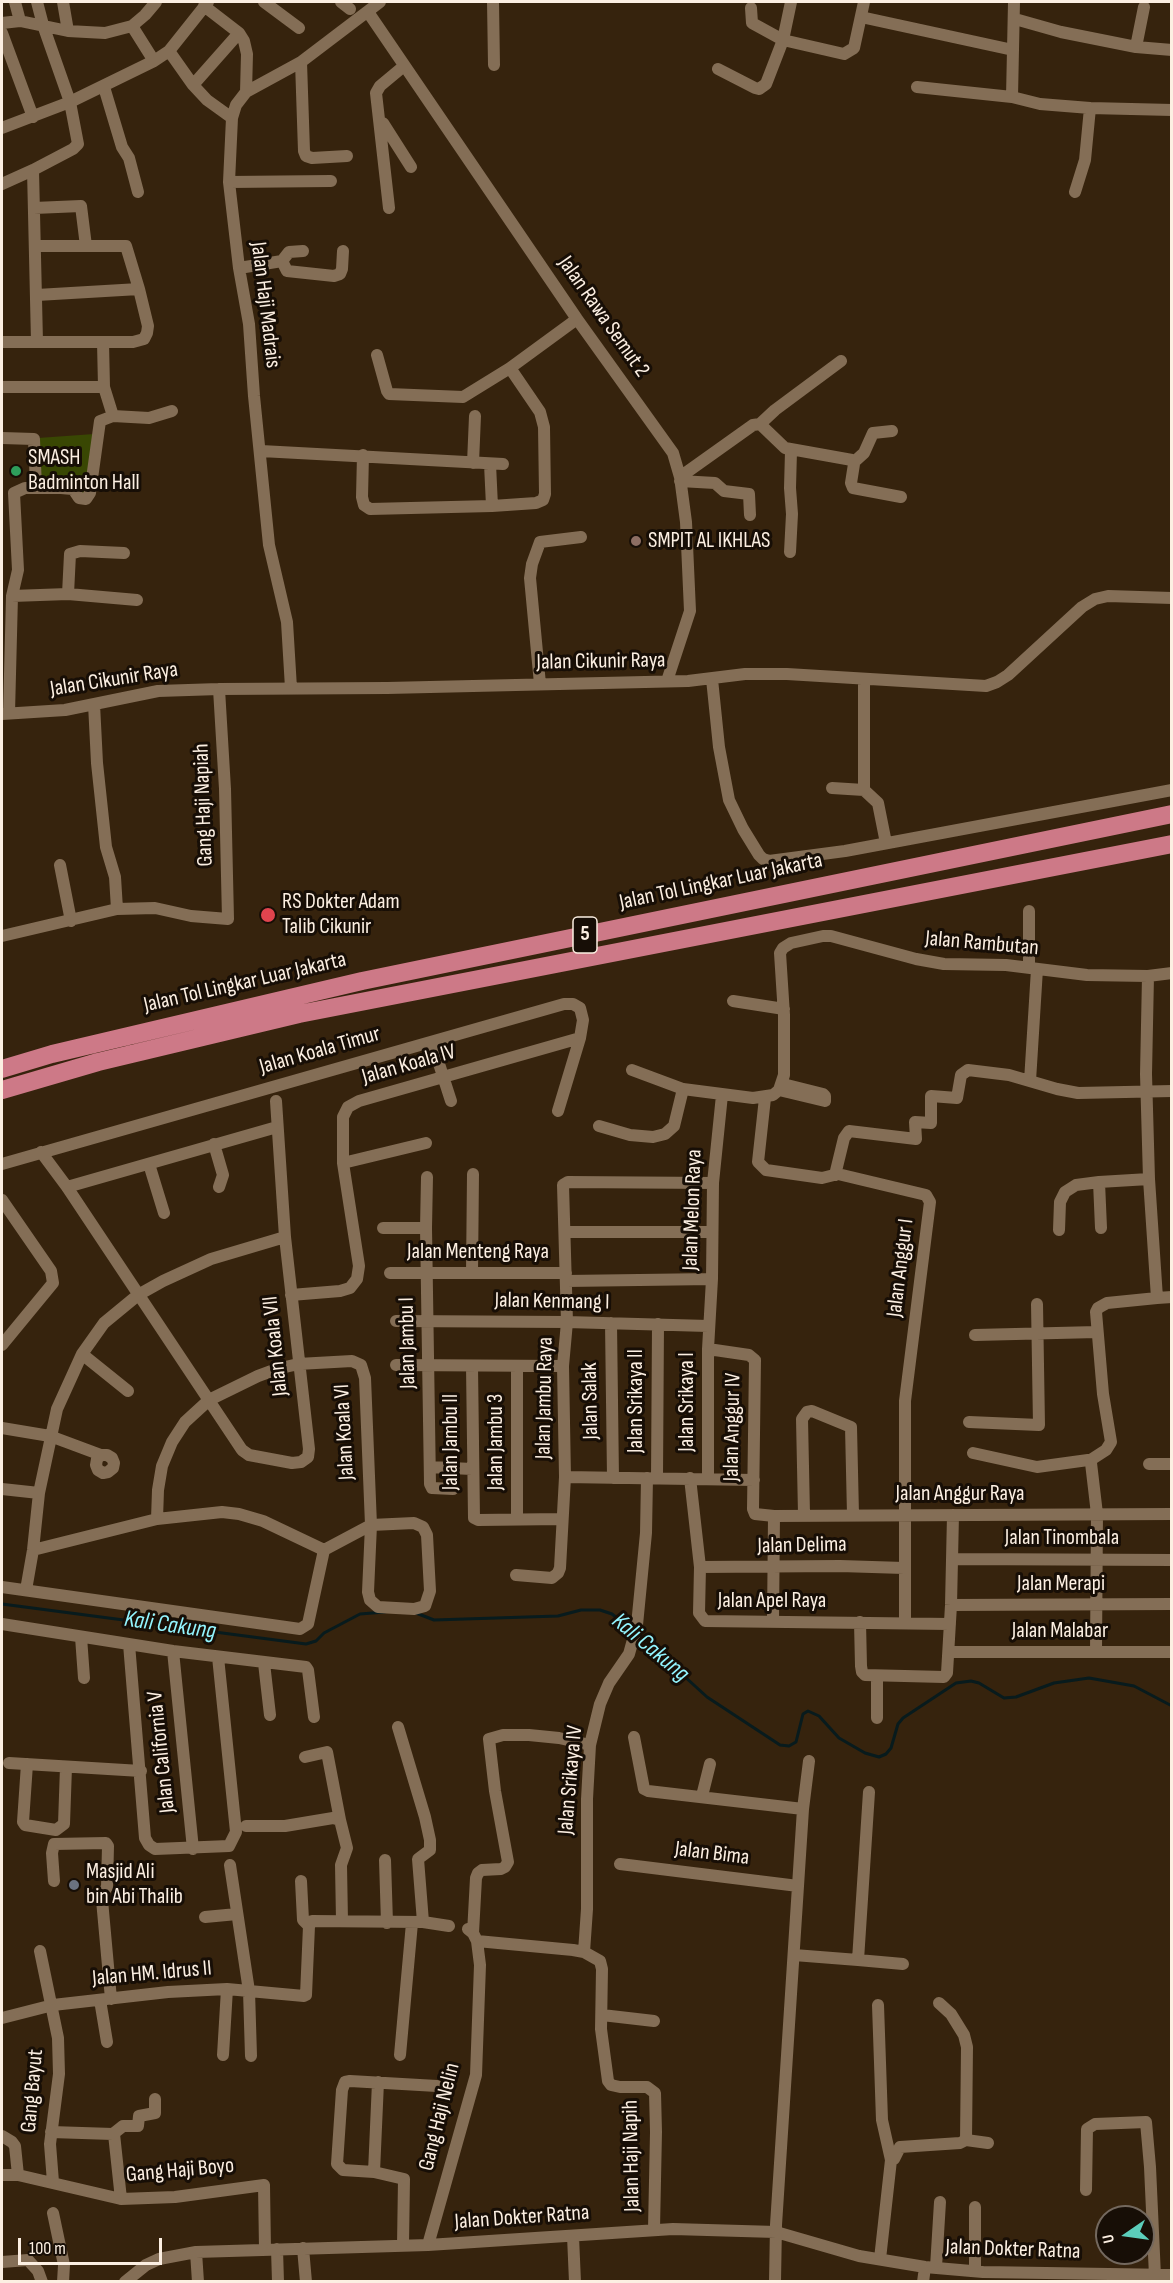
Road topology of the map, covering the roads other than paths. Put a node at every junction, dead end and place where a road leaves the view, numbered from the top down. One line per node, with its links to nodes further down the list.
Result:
1 (15, 2): 17 (street)
2 (37, 2): 19 (street)
3 (63, 2): 22 (street)
4 (156, 2): 20 (street)
5 (264, 2): 21 (street)
6 (380, 2): 14 (street)
7 (494, 2): 32 (street)
8 (790, 2): 25 (street)
9 (864, 2): 15 (street)
10 (1014, 2): 16 (street)
11 (206, 4): 24 (street); 28 (street)
12 (1144, 7): 26 (street)
13 (751, 8): 25 (street)
14 (368, 12): 31 (street); 33 (street, Jalan Rawa Semut 2)
15 (861, 17): 25 (street); 27 (street)
16 (1015, 19): 26 (street); 27 (street)
17 (20, 21): 18 (street); 19 (street)
18 (2, 23)
19 (43, 25): 22 (street); 40 (street)
20 (132, 26): 22 (street); 30 (street)
21 (299, 28)
22 (69, 31)
23 (2, 33): 43 (street)
24 (239, 33): 35 (street); 38 (street)
25 (783, 40): 34 (street)
26 (1136, 47): 29 (street)
27 (1013, 50): 39 (street)
28 (169, 51): 30 (street); 35 (street)
29 (1172, 51)
30 (154, 61): 36 (street)
31 (301, 62): 38 (street); 47 (street)
32 (495, 65)
33 (404, 66): 45 (street); 65 (street, Jalan Rawa Semut 2)
34 (718, 69)
35 (193, 85): 44 (street)
36 (104, 87): 40 (street); 53 (street)
37 (917, 87): 39 (street)
38 (246, 92): 44 (street, Jalan Haji Madrais)
39 (1012, 97): 41 (street)
40 (70, 102): 43 (street); 49 (street)
41 (1090, 108): 42 (street); 54 (street)
42 (1172, 110)
43 (33, 117): 46 (street)
44 (232, 118): 51 (street, Jalan Haji Madrais)
45 (380, 120): 48 (street); 56 (street)
46 (2, 128)
47 (346, 156)
48 (411, 167)
49 (33, 170): 52 (street); 55 (street)
50 (331, 181): 51 (street)
51 (229, 182): 62 (street, Jalan Haji Madrais)
52 (2, 184)
53 (138, 192)
54 (1075, 192)
55 (34, 208): 57 (street); 58 (street)
56 (389, 208)
57 (36, 246): 58 (street); 64 (street)
58 (86, 246): 63 (street)
59 (303, 251): 61 (street)
60 (343, 251): 61 (street)
61 (282, 261): 62 (street)
62 (239, 268): 81 (street, Jalan Haji Madrais)
63 (139, 289): 64 (street); 68 (street)
64 (37, 295): 67 (street)
65 (577, 319): 71 (street); 85 (street, Jalan Rawa Semut 2)
66 (2, 342): 67 (street)
67 (38, 342): 68 (street)
68 (102, 342): 73 (street)
69 (377, 355): 71 (street)
70 (841, 360): 77 (street)
71 (510, 368): 88 (street)
72 (2, 387): 73 (street)
73 (104, 387): 75 (street)
74 (172, 411): 75 (street)
75 (113, 416): 86 (street)
76 (475, 416): 84 (street)
77 (760, 423): 80 (street); 85 (street)
78 (892, 431): 83 (street)
79 (2, 438): 86 (street)
80 (791, 450): 83 (street); 91 (street)
81 (261, 451): 82 (street); 103 (street, Jalan Haji Madrais)
82 (363, 455): 84 (street); 88 (street)
83 (854, 462): 87 (street)
84 (474, 463): 88 (street)
85 (680, 479): 89 (street); 100 (street, Jalan Rawa Semut 2)
86 (36, 488): 94 (street)
87 (901, 497)
88 (492, 506)
89 (750, 515)
90 (581, 537): 101 (street)
91 (790, 552)
92 (124, 553): 93 (street)
93 (68, 594): 94 (street); 96 (street)
94 (12, 596): 97 (street)
95 (1172, 598): 99 (street, Jalan Cikunir Raya)
96 (137, 600)
97 (6, 625): 105 (street)
98 (712, 679): 99 (street, Jalan Cikunir Raya); 100 (street, Jalan Cikunir Raya); 110 (street)
99 (864, 679): 107 (street)
100 (667, 681): 101 (street, Jalan Cikunir Raya)
101 (540, 684): 103 (street, Jalan Cikunir Raya)
102 (219, 688): 103 (street, Jalan Cikunir Raya); 104 (street, Jalan Cikunir Raya); 113 (street, Gang Haji Napiah)
103 (291, 688)
104 (94, 704): 105 (street, Jalan Cikunir Raya); 113 (street)
105 (5, 714)
106 (832, 788): 107 (street)
107 (864, 790): 110 (street)
108 (1172, 790): 110 (street)
109 (1172, 814): 124 (highway, Jalan Tol Lingkar Luar Jakarta / 5)
110 (886, 843)
111 (1172, 844): 129 (highway, Jalan Tol Lingkar Luar Jakarta / 5)
112 (60, 865): 115 (street)
113 (117, 909): 115 (street)
114 (1029, 910): 117 (street)
115 (71, 921): 116 (street)
116 (2, 936)
117 (1033, 968): 119 (street, Jalan Rambutan); 121 (street, Jalan Rambutan); 127 (street)
118 (1172, 973): 119 (street, Jalan Rambutan)
119 (1148, 976): 131 (street)
120 (733, 1001): 121 (street)
121 (784, 1009): 133 (street)
122 (580, 1038): 123 (street, Jalan Koala Timur); 126 (street, Jalan Koala IV); 136 (street)
123 (432, 1042): 126 (street); 141 (street, Jalan Koala Timur)
124 (2, 1069)
125 (632, 1070): 128 (street)
126 (443, 1077): 135 (street); 142 (street, Jalan Koala IV)
127 (1030, 1081): 131 (street); 146 (street)
128 (682, 1089): 132 (street); 137 (street)
129 (2, 1090)
130 (1172, 1091): 131 (street)
131 (1147, 1092): 148 (street)
132 (722, 1095): 133 (street); 150 (street, Jalan Melon Raya)
133 (765, 1098): 146 (street, Jalan Anggur I)
134 (276, 1101): 138 (street, Jalan Koala VII)
135 (451, 1101)
136 (558, 1111)
137 (599, 1126)
138 (277, 1127): 140 (street); 161 (street, Jalan Koala VII)
139 (426, 1143): 142 (street)
140 (214, 1144): 144 (street); 152 (street)
141 (40, 1152): 143 (street, Jalan Koala Timur); 151 (street)
142 (343, 1163): 168 (street, Jalan Koala IV)
143 (2, 1164)
144 (149, 1164): 151 (street); 154 (street)
145 (473, 1174): 162 (street)
146 (834, 1174): 216 (street, Jalan Anggur I)
147 (427, 1177): 156 (street, Jalan Jambu I)
148 (1149, 1179): 149 (street); 170 (street)
149 (1099, 1182): 157 (street); 158 (street)
150 (713, 1183): 159 (street, Jalan Jambu Raya); 160 (street, Jalan Melon Raya)
151 (67, 1187): 167 (street)
152 (219, 1187)
153 (2, 1200): 181 (street)
154 (164, 1214)
155 (383, 1228): 156 (street)
156 (426, 1228): 164 (street, Jalan Jambu I)
157 (1101, 1228)
158 (1059, 1230)
159 (565, 1232): 160 (street); 165 (street, Jalan Jambu Raya)
160 (711, 1232): 166 (street, Jalan Melon Raya)
161 (285, 1237): 167 (street); 168 (street, Jalan Koala VII)
162 (472, 1273): 164 (street, Jalan Menteng Raya); 165 (street, Jalan Menteng Raya)
163 (390, 1274): 164 (street, Jalan Menteng Raya)
164 (427, 1274): 173 (street, Jalan Jambu I)
165 (566, 1277): 166 (street, Jalan Menteng Raya); 174 (street, Jalan Jambu Raya)
166 (712, 1280): 177 (street, Jalan Melon Raya)
167 (138, 1295): 183 (street); 191 (street)
168 (291, 1295): 184 (street, Jalan Koala VII)
169 (1172, 1297): 170 (street)
170 (1158, 1298): 178 (street)
171 (1036, 1304): 179 (street)
172 (396, 1321): 173 (street, Jalan Kenmang I)
173 (429, 1321): 174 (street, Jalan Kenmang I); 186 (street, Jalan Jambu I)
174 (567, 1322): 175 (street, Jalan Kenmang I); 189 (street, Jalan Jambu Raya)
175 (610, 1323): 176 (street, Jalan Kenmang I); 203 (street, Jalan Salak)
176 (657, 1324): 177 (street, Jalan Kenmang I); 204 (street, Jalan Srikaya II)
177 (708, 1326): 182 (street, Jalan Srikaya I)
178 (1097, 1332): 179 (street); 197 (street)
179 (1036, 1333): 180 (street); 192 (street)
180 (975, 1335)
181 (2, 1345)
182 (708, 1349): 206 (street, Jalan Srikaya I); 207 (street, Jalan Anggur IV)
183 (82, 1354): 190 (street); 194 (street)
184 (298, 1364): 191 (street); 191 (street, Jalan Koala VII); 222 (street, Jalan Koala VI)
185 (396, 1365): 186 (street)
186 (429, 1365): 187 (street); 200 (street, Jalan Jambu I)
187 (472, 1365): 188 (street); 201 (street, Jalan Jambu II)
188 (517, 1366): 189 (street); 219 (street, Jalan Jambu 3)
189 (563, 1366): 202 (street, Jalan Jambu Raya)
190 (128, 1391)
191 (209, 1400): 220 (street)
192 (969, 1422)
193 (2, 1428): 194 (street)
194 (50, 1436): 196 (street); 210 (street)
195 (973, 1453): 197 (street)
196 (101, 1455)
197 (1089, 1461): 212 (street)
198 (1149, 1464): 199 (street)
199 (1172, 1464)
200 (430, 1467): 201 (street); 209 (street, Jalan Jambu I)
201 (472, 1469): 219 (street, Jalan Jambu II)
202 (565, 1477): 203 (street); 221 (street, Jalan Jambu Raya)
203 (613, 1478): 204 (street)
204 (652, 1478): 205 (street); 257 (street, Jalan Srikaya IV)
205 (690, 1478): 206 (street); 228 (street, Jalan Apel Raya)
206 (708, 1478): 207 (street)
207 (754, 1480): 211 (street, Jalan Anggur IV)
208 (2, 1489): 210 (street)
209 (453, 1489)
210 (39, 1493): 223 (street)
211 (753, 1509): 218 (street, Jalan Anggur Raya)
212 (1097, 1514): 213 (street, Jalan Anggur Raya); 217 (street, Jalan Anggur Raya); 226 (street)
213 (1172, 1514)
214 (804, 1515): 215 (street, Jalan Anggur Raya); 215 (street); 218 (street, Jalan Anggur Raya)
215 (853, 1515): 216 (street, Jalan Anggur Raya)
216 (905, 1515): 217 (street, Jalan Anggur Raya); 230 (street, Jalan Anggur I)
217 (953, 1515): 225 (street)
218 (774, 1516): 229 (street)
219 (517, 1518): 221 (street)
220 (157, 1519): 223 (street); 224 (street)
221 (562, 1519): 231 (street, Jalan Jambu Raya)
222 (370, 1525): 222 (street); 224 (street)
223 (33, 1550): 233 (street)
224 (324, 1550): 233 (street)
225 (953, 1559): 226 (street, Jalan Tinombala); 235 (street)
226 (1098, 1559): 227 (street, Jalan Tinombala); 234 (street)
227 (1172, 1560)
228 (700, 1567): 229 (street, Jalan Delima); 237 (street, Jalan Apel Raya)
229 (773, 1568): 230 (street, Jalan Delima); 237 (street)
230 (904, 1568): 239 (street, Jalan Anggur I)
231 (516, 1575)
232 (2, 1587): 233 (street)
233 (26, 1590)
234 (1096, 1604): 235 (street, Jalan Merapi); 236 (street, Jalan Merapi); 245 (street)
235 (951, 1605): 241 (street)
236 (1172, 1605)
237 (773, 1622): 238 (street, Jalan Apel Raya)
238 (860, 1622): 239 (street, Jalan Apel Raya); 250 (street)
239 (904, 1622): 241 (street, Jalan Apel Raya)
240 (2, 1624): 242 (street)
241 (950, 1624): 246 (street)
242 (81, 1637): 243 (street); 251 (street)
243 (129, 1644): 244 (street); 264 (street)
244 (173, 1651): 248 (street); 270 (street, Jalan California V)
245 (1096, 1651): 246 (street, Jalan Malabar); 247 (street, Jalan Malabar)
246 (949, 1652): 250 (street)
247 (1172, 1652)
248 (218, 1657): 249 (street); 270 (street)
249 (264, 1663): 252 (street); 253 (street)
250 (877, 1677): 254 (street)
251 (84, 1678)
252 (270, 1715)
253 (314, 1717)
254 (877, 1718)
255 (398, 1727): 280 (street)
256 (634, 1737): 266 (street)
257 (590, 1745): 284 (street, Gang Haji Nelin); 286 (street, Jalan Srikaya IV)
258 (305, 1756): 268 (street)
259 (809, 1761): 267 (street)
260 (9, 1763): 261 (street)
261 (27, 1764): 263 (street); 263 (street)
262 (711, 1764): 266 (street)
263 (66, 1767): 264 (street)
264 (141, 1771): 270 (street)
265 (869, 1792): 288 (street)
266 (702, 1796): 267 (street)
267 (803, 1809): 276 (street)
268 (340, 1820): 269 (street); 279 (street)
269 (246, 1826)
270 (193, 1849)
271 (385, 1860): 281 (street)
272 (620, 1864): 276 (street, Jalan Bima)
273 (231, 1865): 277 (street)
274 (54, 1881): 292 (street)
275 (301, 1881): 282 (street)
276 (798, 1886): 287 (street)
277 (237, 1914): 278 (street); 291 (street)
278 (205, 1917)
279 (342, 1921): 281 (street); 282 (street)
280 (418, 1922): 281 (street); 283 (street); 301 (street)
281 (387, 1923)
282 (309, 1926): 291 (street, Jalan HM. Idrus II)
283 (449, 1926)
284 (473, 1934): 286 (street); 325 (street, Gang Haji Nelin)
285 (40, 1951): 294 (street, Gang Bayut)
286 (584, 1952): 296 (street, Jalan Haji Napih)
287 (794, 1955): 288 (street); 322 (street)
288 (858, 1960): 289 (street)
289 (903, 1964)
290 (227, 1989): 291 (street, Jalan HM. Idrus II); 292 (street, Jalan HM. Idrus II); 300 (street)
291 (249, 1991): 302 (street)
292 (105, 1999): 294 (street, Jalan HM. Idrus II); 299 (street)
293 (939, 2003): 309 (street)
294 (53, 2005): 297 (street, Jalan HM. Idrus II); 306 (street, Gang Bayut)
295 (878, 2005): 311 (street)
296 (602, 2015): 298 (street); 321 (street, Jalan Haji Napih)
297 (2, 2018)
298 (654, 2021)
299 (107, 2042)
300 (224, 2055)
301 (400, 2055)
302 (251, 2056)
303 (378, 2082): 304 (street); 312 (street); 312 (street)
304 (437, 2086)
305 (155, 2099): 307 (street)
306 (51, 2132): 307 (street); 315 (street, Gang Bayut)
307 (114, 2134): 317 (street)
308 (2, 2136): 314 (street)
309 (966, 2140): 310 (street); 311 (street)
310 (988, 2142)
311 (891, 2160): 329 (street)
312 (374, 2172): 324 (street)
313 (2, 2175): 314 (street, Gang Haji Boyo)
314 (18, 2175): 315 (street, Gang Haji Boyo)
315 (53, 2182): 317 (street, Gang Haji Boyo)
316 (1086, 2190): 334 (street)
317 (121, 2199): 327 (street, Gang Haji Boyo)
318 (940, 2202): 331 (street)
319 (975, 2207): 332 (street)
320 (53, 2213): 336 (street)
321 (654, 2229): 322 (street, Jalan Dokter Ratna); 323 (street, Jalan Dokter Ratna)
322 (776, 2232): 329 (street, Jalan Dokter Ratna); 342 (street)
323 (573, 2236): 325 (street, Jalan Dokter Ratna); 341 (street)
324 (403, 2245): 325 (street, Jalan Dokter Ratna); 326 (street, Jalan Dokter Ratna)
325 (428, 2245)
326 (303, 2248): 327 (street, Jalan Dokter Ratna); 340 (street)
327 (271, 2249): 328 (street, Jalan Dokter Ratna); 339 (street)
328 (196, 2252): 337 (street, Jalan Dokter Ratna); 338 (street)
329 (880, 2259): 331 (street, Jalan Dokter Ratna)
330 (2, 2262): 335 (street)
331 (931, 2267): 332 (street, Jalan Dokter Ratna); 343 (street, Jalan Dokter Ratna)
332 (975, 2271): 334 (street, Jalan Dokter Ratna)
333 (1172, 2275): 334 (street, Jalan Dokter Ratna)
334 (1155, 2276)
335 (42, 2282)
336 (63, 2282)
337 (125, 2282)
338 (198, 2282)
339 (278, 2282)
340 (306, 2282)
341 (575, 2282)
342 (775, 2282)
343 (923, 2282)

